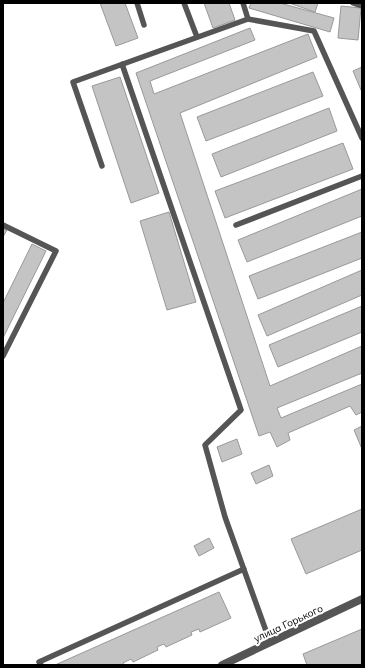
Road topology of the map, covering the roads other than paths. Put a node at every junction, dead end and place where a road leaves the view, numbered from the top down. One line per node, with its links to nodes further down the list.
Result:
1 (137, 3): 7 (lane)
2 (184, 3): 8 (lane)
3 (243, 3): 6 (lane)
4 (353, 3): 5 (lane)
5 (362, 6)
6 (248, 19): 8 (lane); 10 (lane)
7 (144, 25)
8 (198, 37): 9 (lane)
9 (122, 64): 11 (lane); 16 (lane)
10 (362, 138)
11 (102, 166)
12 (362, 176): 14 (lane)
13 (3, 225): 15 (lane)
14 (236, 225)
15 (3, 356)
16 (244, 569): 18 (lane); 19 (lane)
17 (362, 599): 18 (street, улица Горького)
18 (270, 642): 20 (street, улица Горького)
19 (41, 665)
20 (222, 665)

